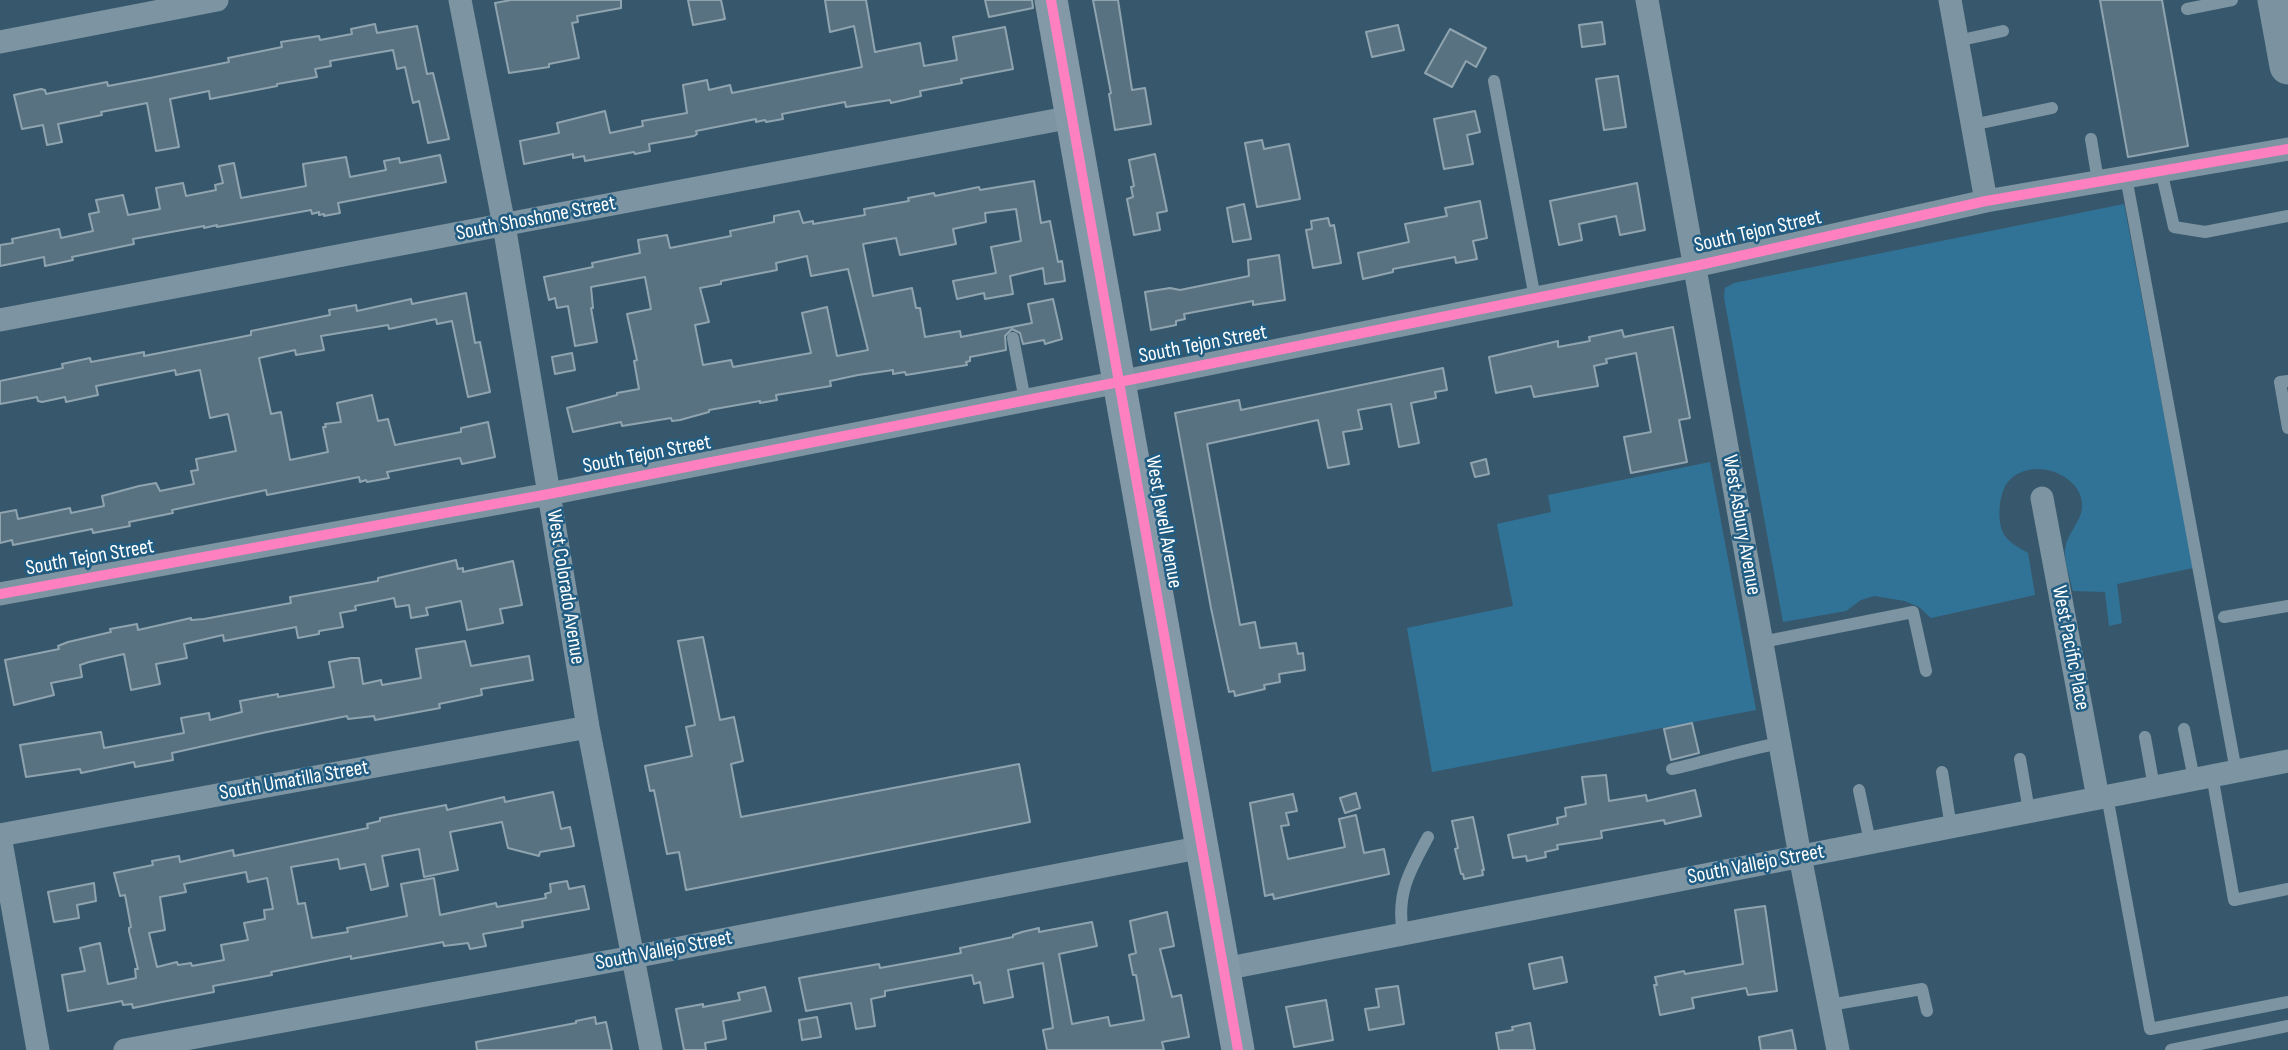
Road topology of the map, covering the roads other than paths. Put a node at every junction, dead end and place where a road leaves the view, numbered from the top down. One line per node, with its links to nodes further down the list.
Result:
1 (217, 0): 11 (street)
2 (460, 0): 24 (street, West Colorado Avenue)
3 (1051, 0): 15 (street, West Jewell Avenue)
4 (1647, 0): 25 (street, West Asbury Avenue)
5 (2232, 0): 8 (lane)
6 (2276, 0): 12 (main road)
7 (1954, 1): 10 (street)
8 (2187, 9)
9 (2003, 31): 10 (lane)
10 (1957, 41): 16 (street)
11 (0, 42)
12 (2288, 66)
13 (1494, 81): 26 (lane)
14 (2052, 108): 16 (lane)
15 (1072, 117): 24 (street, South Shoshone Street); 30 (street, West Jewell Avenue)
16 (1972, 125): 22 (street)
17 (2091, 139): 21 (lane)
18 (2288, 149): 19 (street, South Tejon Street)
19 (2161, 170): 20 (street, South Tejon Street); 23 (lane)
20 (2126, 177): 21 (street, South Tejon Street); 47 (lane)
21 (2098, 181): 22 (street, South Tejon Street)
22 (1986, 201): 25 (street, South Tejon Street)
23 (2288, 216)
24 (504, 225): 27 (street, South Shoshone Street); 33 (street, West Colorado Avenue)
25 (1695, 266): 26 (street, South Tejon Street); 38 (street, West Asbury Avenue)
26 (1535, 298): 30 (street, South Tejon Street)
27 (0, 320)
28 (1013, 338): 31 (lane)
29 (2288, 381): 32 (lane)
30 (1119, 382): 31 (street, South Tejon Street); 58 (street, West Jewell Avenue)
31 (1025, 400): 33 (street, South Tejon Street)
32 (2288, 428)
33 (550, 494): 35 (street, South Tejon Street); 40 (street, West Colorado Avenue)
34 (2042, 498): 52 (street, West Pacific Place)
35 (0, 594)
36 (2288, 606): 37 (lane)
37 (2224, 617)
38 (1762, 642): 39 (lane); 43 (street, West Asbury Avenue)
39 (1926, 671)
40 (588, 727): 55 (street, South Umatilla Street); 62 (street, West Colorado Avenue)
41 (2184, 729): 49 (lane)
42 (2145, 737): 50 (lane)
43 (1780, 743): 46 (lane); 59 (street, West Asbury Avenue)
44 (2020, 759): 53 (lane)
45 (2288, 761): 47 (street, South Vallejo Street)
46 (1672, 769)
47 (2236, 771): 49 (street, South Vallejo Street)
48 (1941, 772): 54 (lane)
49 (2203, 777): 50 (street, South Vallejo Street); 60 (lane)
50 (2154, 787): 52 (street, South Vallejo Street)
51 (1859, 790): 57 (lane)
52 (2102, 797): 53 (street, South Vallejo Street); 64 (lane)
53 (2029, 811): 54 (street, South Vallejo Street)
54 (1951, 827): 57 (street, South Vallejo Street)
55 (0, 835): 68 (street)
56 (1428, 837): 61 (lane)
57 (1870, 842): 59 (street, South Vallejo Street)
58 (1203, 847): 62 (street, South Vallejo Street); 63 (street, West Jewell Avenue)
59 (1800, 856): 61 (street, South Vallejo Street); 65 (street, West Asbury Avenue)
60 (2288, 889)
61 (1403, 934): 63 (street, South Vallejo Street)
62 (633, 957): 69 (street, South Vallejo Street); 70 (street, West Colorado Avenue)
63 (1224, 969): 71 (street, West Jewell Avenue)
64 (2288, 1002)
65 (1830, 1005): 66 (lane); 72 (street, West Asbury Avenue)
66 (1927, 1011)
67 (2288, 1026): 73 (lane)
68 (38, 1050)
69 (125, 1050)
70 (651, 1050)
71 (1238, 1050)
72 (1838, 1050)
73 (2171, 1050)

